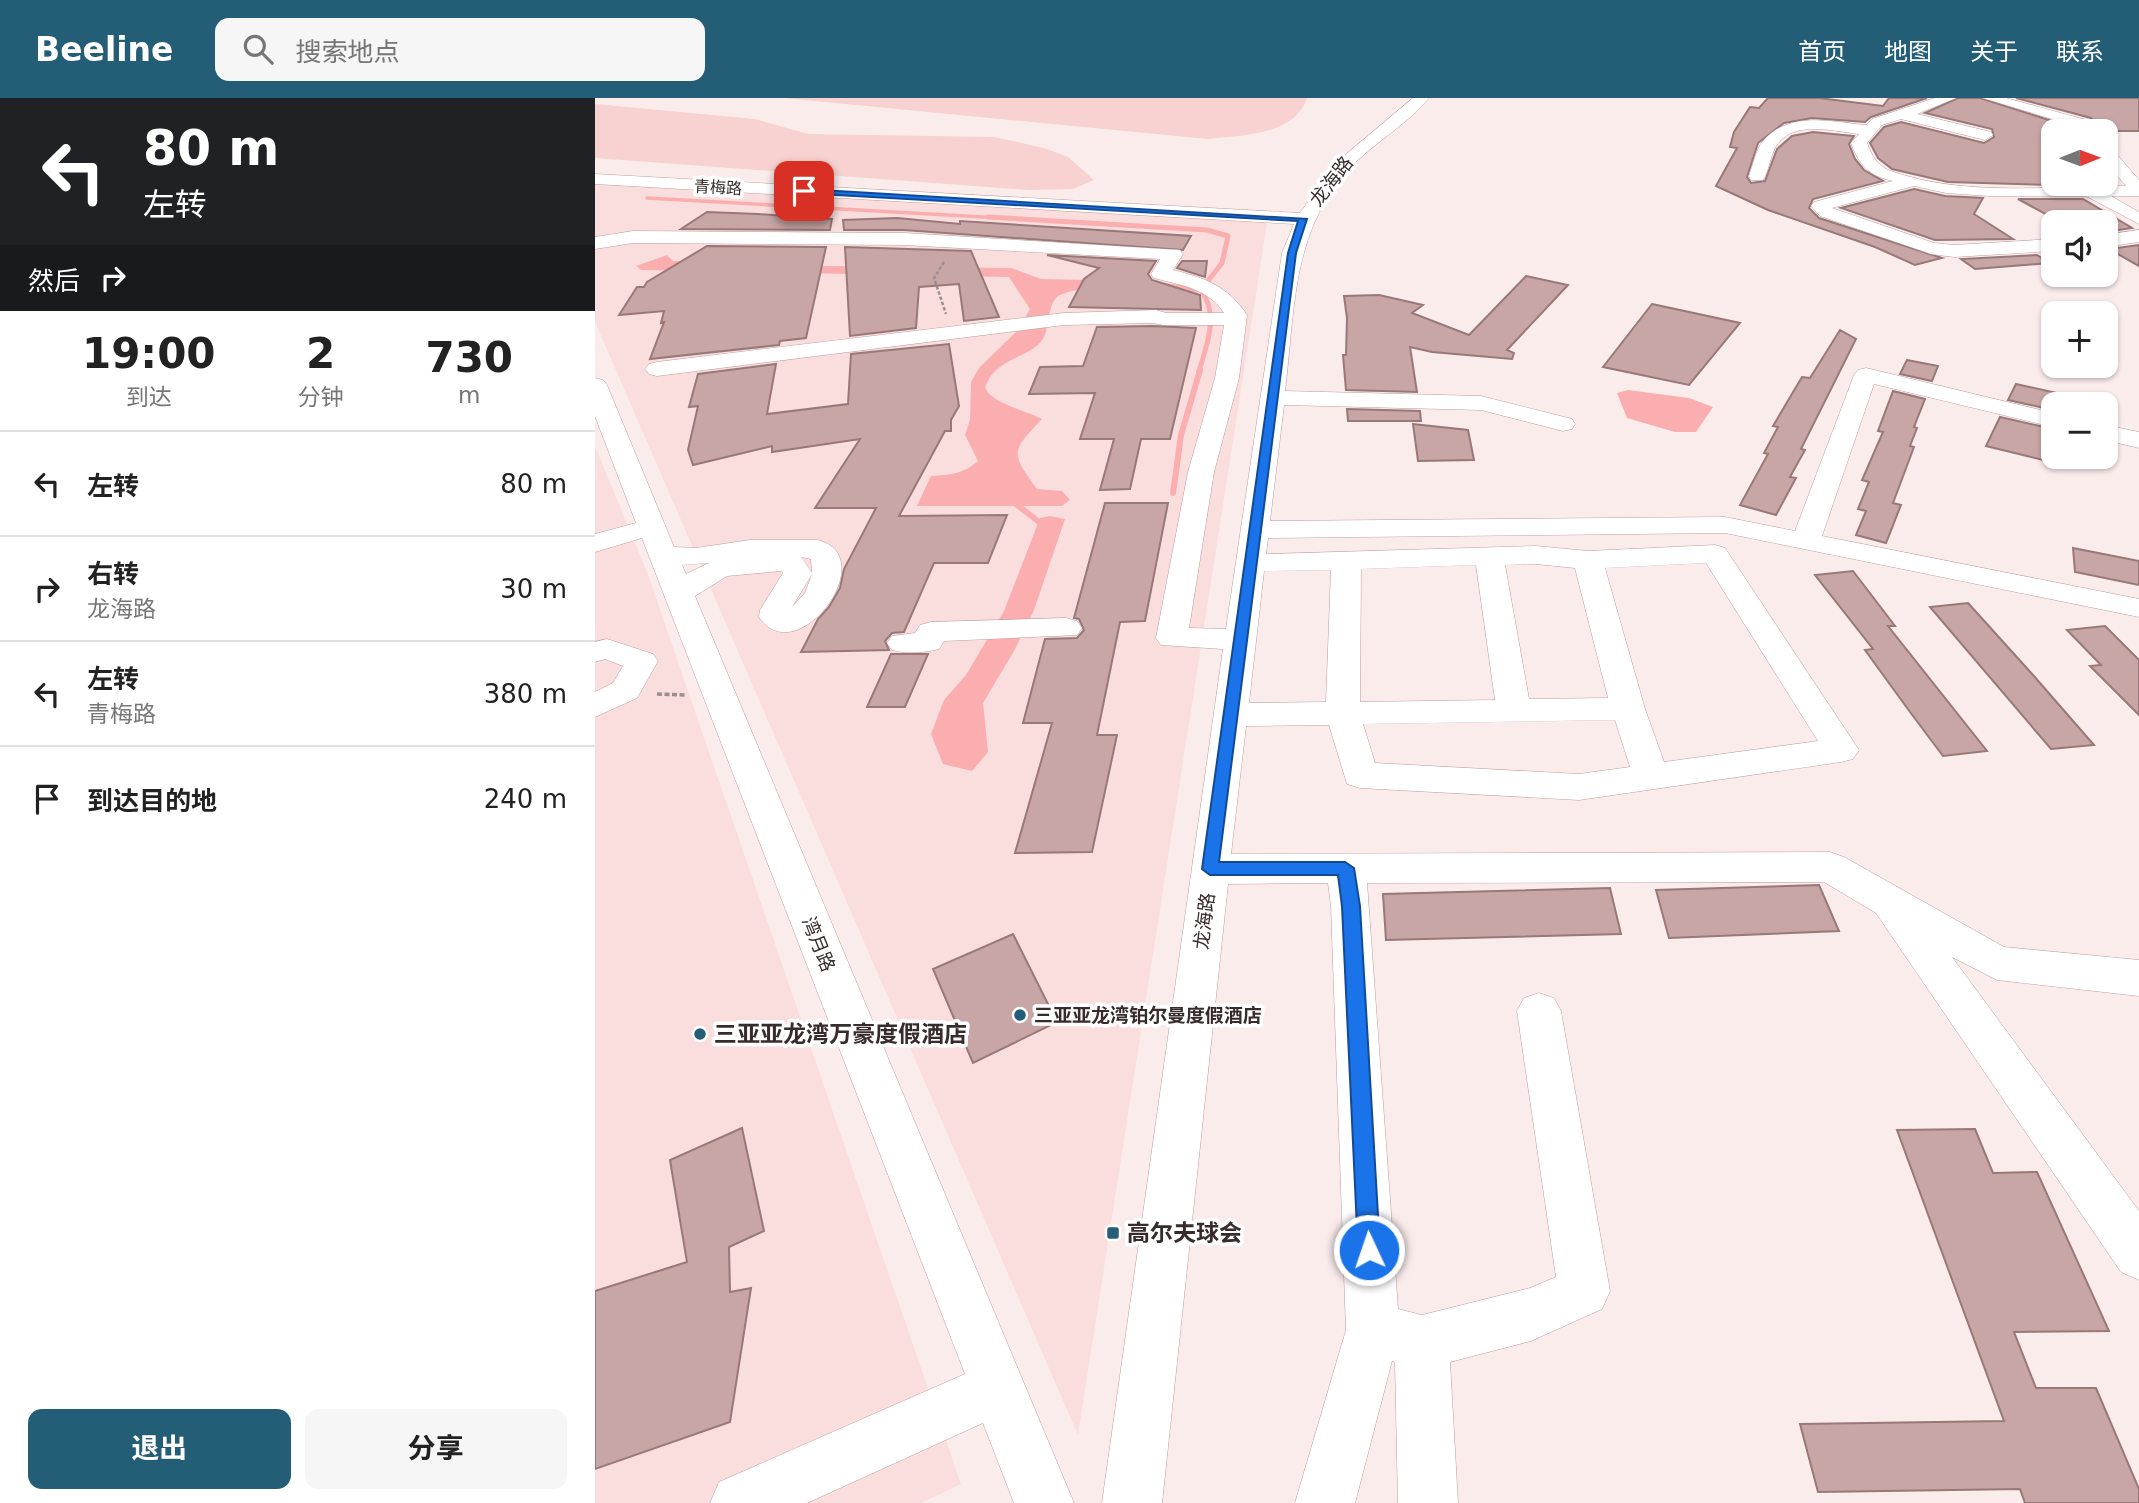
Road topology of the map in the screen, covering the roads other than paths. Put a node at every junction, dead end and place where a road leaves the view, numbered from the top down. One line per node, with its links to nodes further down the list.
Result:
1 (1422, 98): 19 (street, 龙海路)
2 (1949, 98): 4 (street)
3 (1990, 98): 5 (street)
4 (1899, 114): 6 (street); 7 (street)
5 (2067, 119)
6 (1870, 131): 8 (street); 11 (street)
7 (1985, 135)
8 (1860, 148): 9 (street); 13 (street)
9 (1887, 153)
10 (2118, 166): 17 (street)
11 (1758, 176)
12 (595, 179): 19 (street, 青梅路)
13 (1914, 181): 14 (street); 25 (street)
14 (1989, 191): 15 (street); 25 (street)
15 (2041, 191)
16 (2118, 191): 17 (street)
17 (2139, 191)
18 (2099, 196): 20 (street)
19 (1303, 219): 29 (street, 龙海路)
20 (2139, 219)
21 (2139, 236): 22 (street)
22 (2118, 239)
23 (595, 243): 26 (street)
24 (2041, 247): 25 (street)
25 (2025, 248)
26 (1235, 319): 27 (street); 44 (street)
27 (657, 369)
28 (595, 385): 34 (street, 湾月路)
29 (1273, 398): 31 (street); 37 (street, 龙海路)
30 (2041, 416): 35 (street)
31 (1563, 424)
32 (2118, 435): 33 (street)
33 (2139, 440)
34 (657, 540): 36 (street); 41 (street, 湾月路); 41 (street)
35 (1806, 540): 37 (lane); 42 (street)
36 (595, 543)
37 (1254, 546): 39 (street); 44 (street, 龙海路)
38 (1489, 557): 39 (street); 40 (street); 51 (street)
39 (1346, 560): 52 (street)
40 (1588, 560): 50 (street); 54 (street)
41 (679, 593): 45 (street, 湾月路)
42 (2139, 608)
43 (1066, 628): 46 (street)
44 (1243, 639): 53 (street, 龙海路)
45 (698, 642): 48 (street); 62 (street, 湾月路)
46 (903, 643)
47 (595, 652): 48 (street)
48 (642, 661): 49 (street)
49 (595, 706)
50 (1627, 709): 51 (street); 54 (street)
51 (1514, 711): 52 (street)
52 (1343, 713): 53 (street); 54 (street)
53 (1233, 715): 56 (street, 龙海路)
54 (1651, 776)
55 (1345, 868): 56 (street); 57 (street); 61 (street)
56 (1210, 869): 65 (street, 龙海路)
57 (1889, 903): 58 (street); 60 (street)
58 (2139, 978)
59 (1539, 1012): 61 (street)
60 (2139, 1254)
61 (1397, 1336): 66 (street); 67 (street)
62 (997, 1388): 63 (street, 湾月路); 64 (street)
63 (1033, 1499)
64 (740, 1503)
65 (1132, 1503)
66 (1325, 1503)
67 (1428, 1503)

